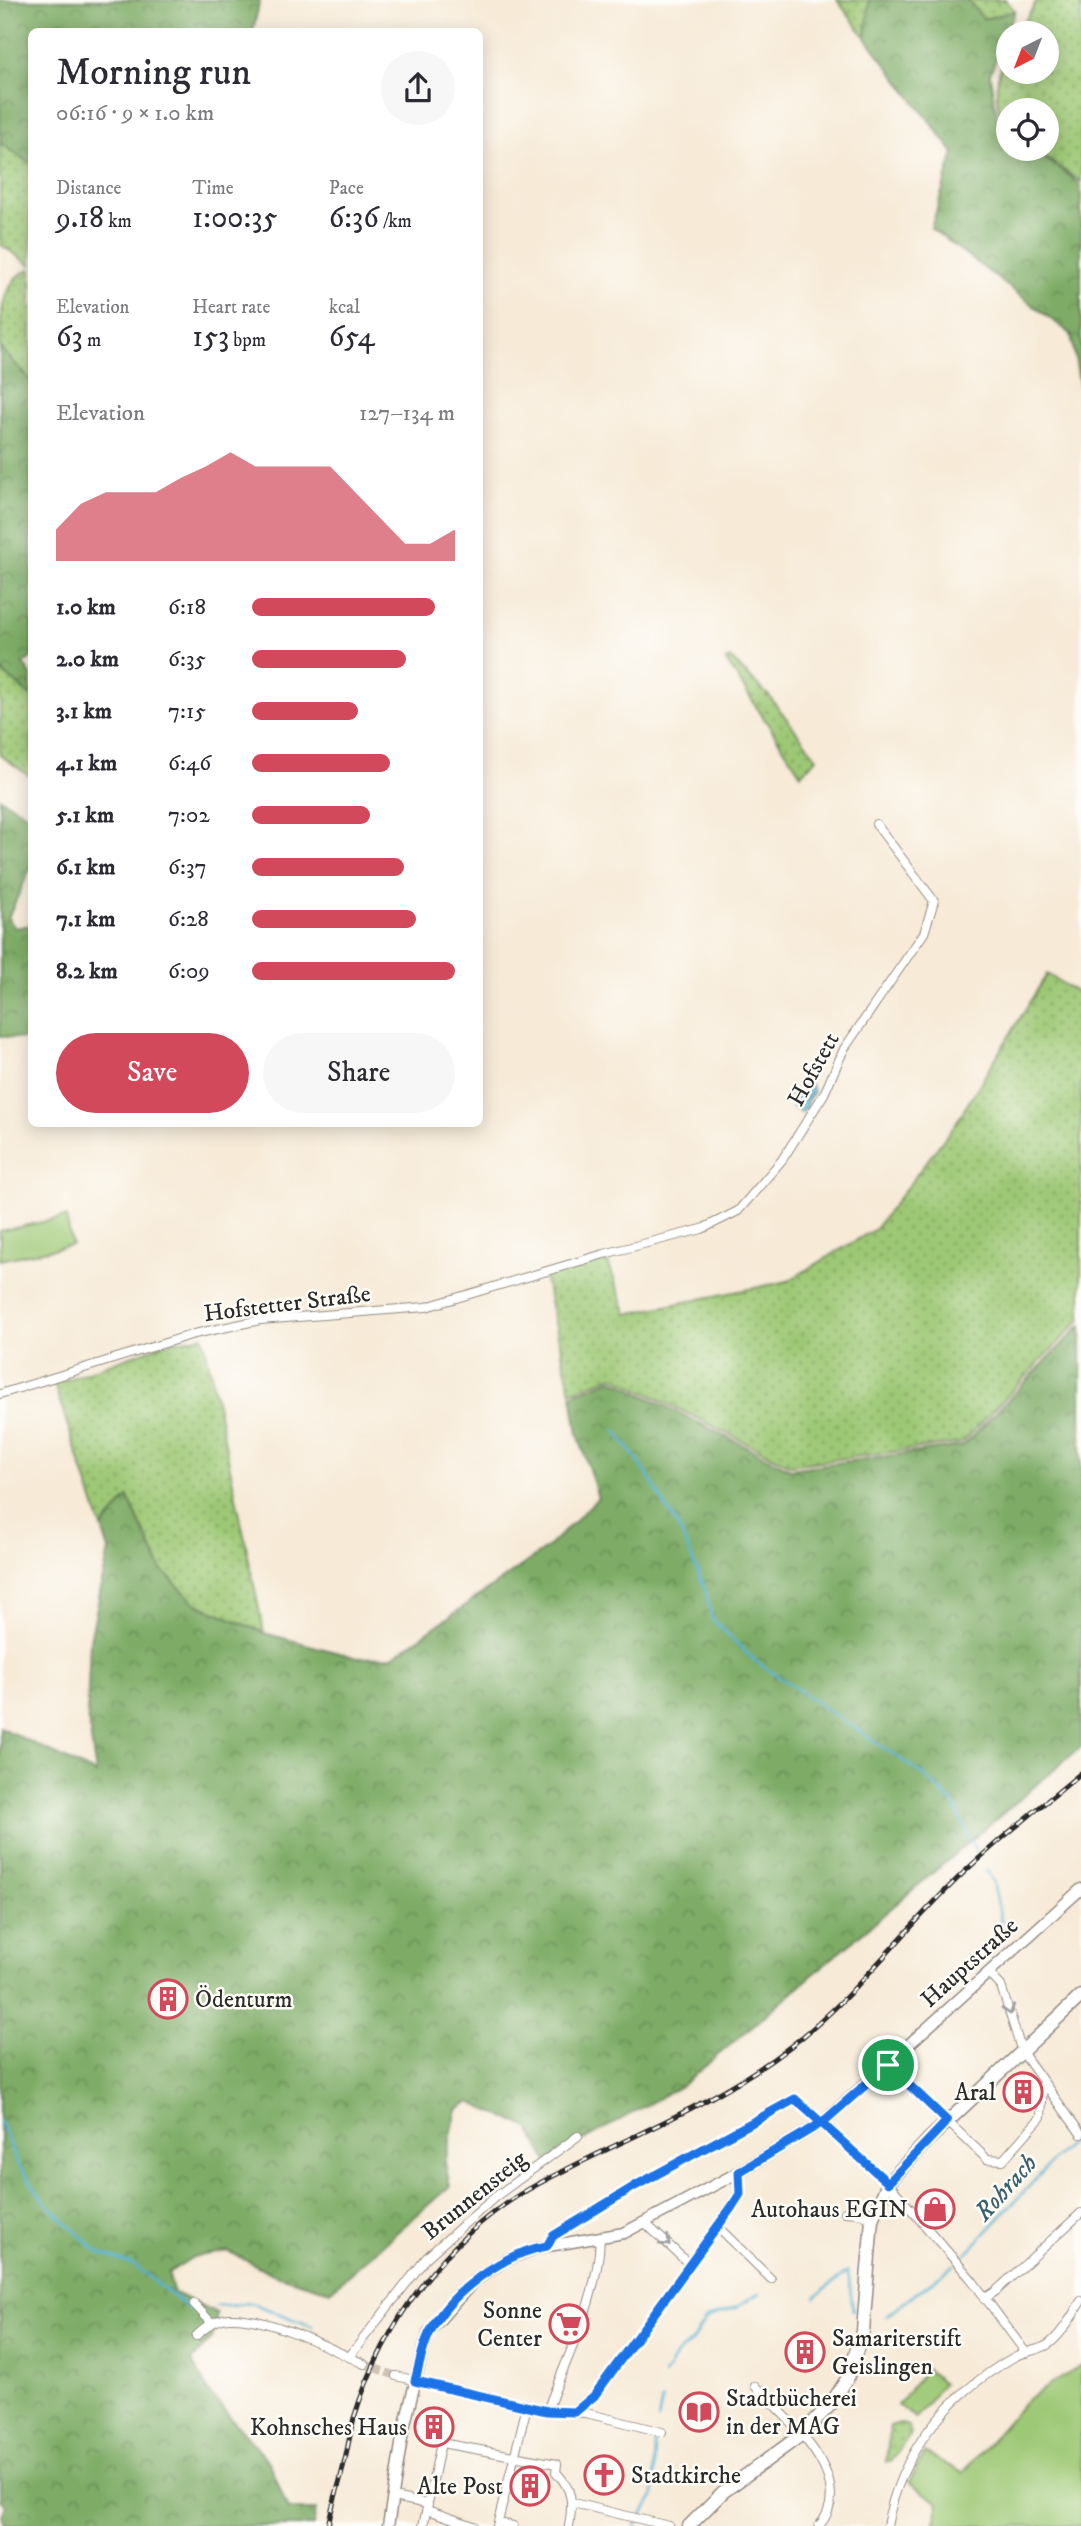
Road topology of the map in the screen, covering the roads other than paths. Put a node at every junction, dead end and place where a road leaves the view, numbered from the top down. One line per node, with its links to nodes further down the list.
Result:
1 (876, 824): 2 (street, Hofstett)
2 (604, 1254): 3 (street, Hofstetter Straße)
3 (0, 1394)
4 (1081, 1889): 5 (street, Hauptstraße)
5 (988, 1972): 7 (street, one-way to 7); 8 (street, Hauptstraße)
6 (1081, 1996): 7 (main road)
7 (1022, 2052): 9 (street); 10 (main road)
8 (888, 2065): 10 (street); 11 (street, Hauptstraße)
9 (1043, 2084): 10 (street); 12 (street)
10 (947, 2121): 15 (main road)
11 (823, 2122): 14 (street, Hauptstraße); 15 (street); 22 (street)
12 (1081, 2134)
13 (578, 2136): 31 (street, Brunnensteig)
14 (739, 2172): 19 (street, Hauptstraße); 20 (street)
15 (888, 2183): 18 (main road); 25 (street)
16 (845, 2212): 18 (street)
17 (1081, 2213): 25 (street)
18 (872, 2219): 42 (main road)
19 (643, 2222): 21 (street, Hauptstraße); 23 (street, one-way to 23)
20 (716, 2226): 23 (street); 24 (street)
21 (600, 2238): 22 (street, Hauptstraße); 38 (street)
22 (547, 2246): 34 (street, Hauptstraße)
23 (688, 2263): 36 (street)
24 (771, 2279)
25 (984, 2298): 30 (street)
26 (1081, 2301): 30 (street)
27 (194, 2304): 28 (street)
28 (211, 2322): 29 (street); 31 (street)
29 (196, 2336)
30 (1026, 2353): 56 (street)
31 (349, 2357): 32 (street)
32 (364, 2364)
33 (396, 2376): 34 (street)
34 (415, 2381): 37 (street); 44 (street, Hauptstraße)
35 (755, 2386): 42 (street)
36 (594, 2396): 39 (street); 40 (street)
37 (527, 2406): 38 (street); 43 (street)
38 (547, 2411): 39 (street)
39 (575, 2412): 40 (street)
40 (597, 2416): 41 (street)
41 (662, 2432)
42 (802, 2435): 48 (street); 55 (main road)
43 (515, 2457): 45 (street); 46 (street); 47 (street)
44 (393, 2497): 46 (street); 49 (street, Hauptstraße)
45 (573, 2503): 53 (street); 54 (street)
46 (428, 2507): 50 (street); 51 (street)
47 (497, 2524): 52 (street)
48 (823, 2525)
49 (388, 2526)
50 (423, 2526)
51 (474, 2526)
52 (513, 2526)
53 (569, 2526)
54 (669, 2526)
55 (689, 2526)
56 (887, 2526)

